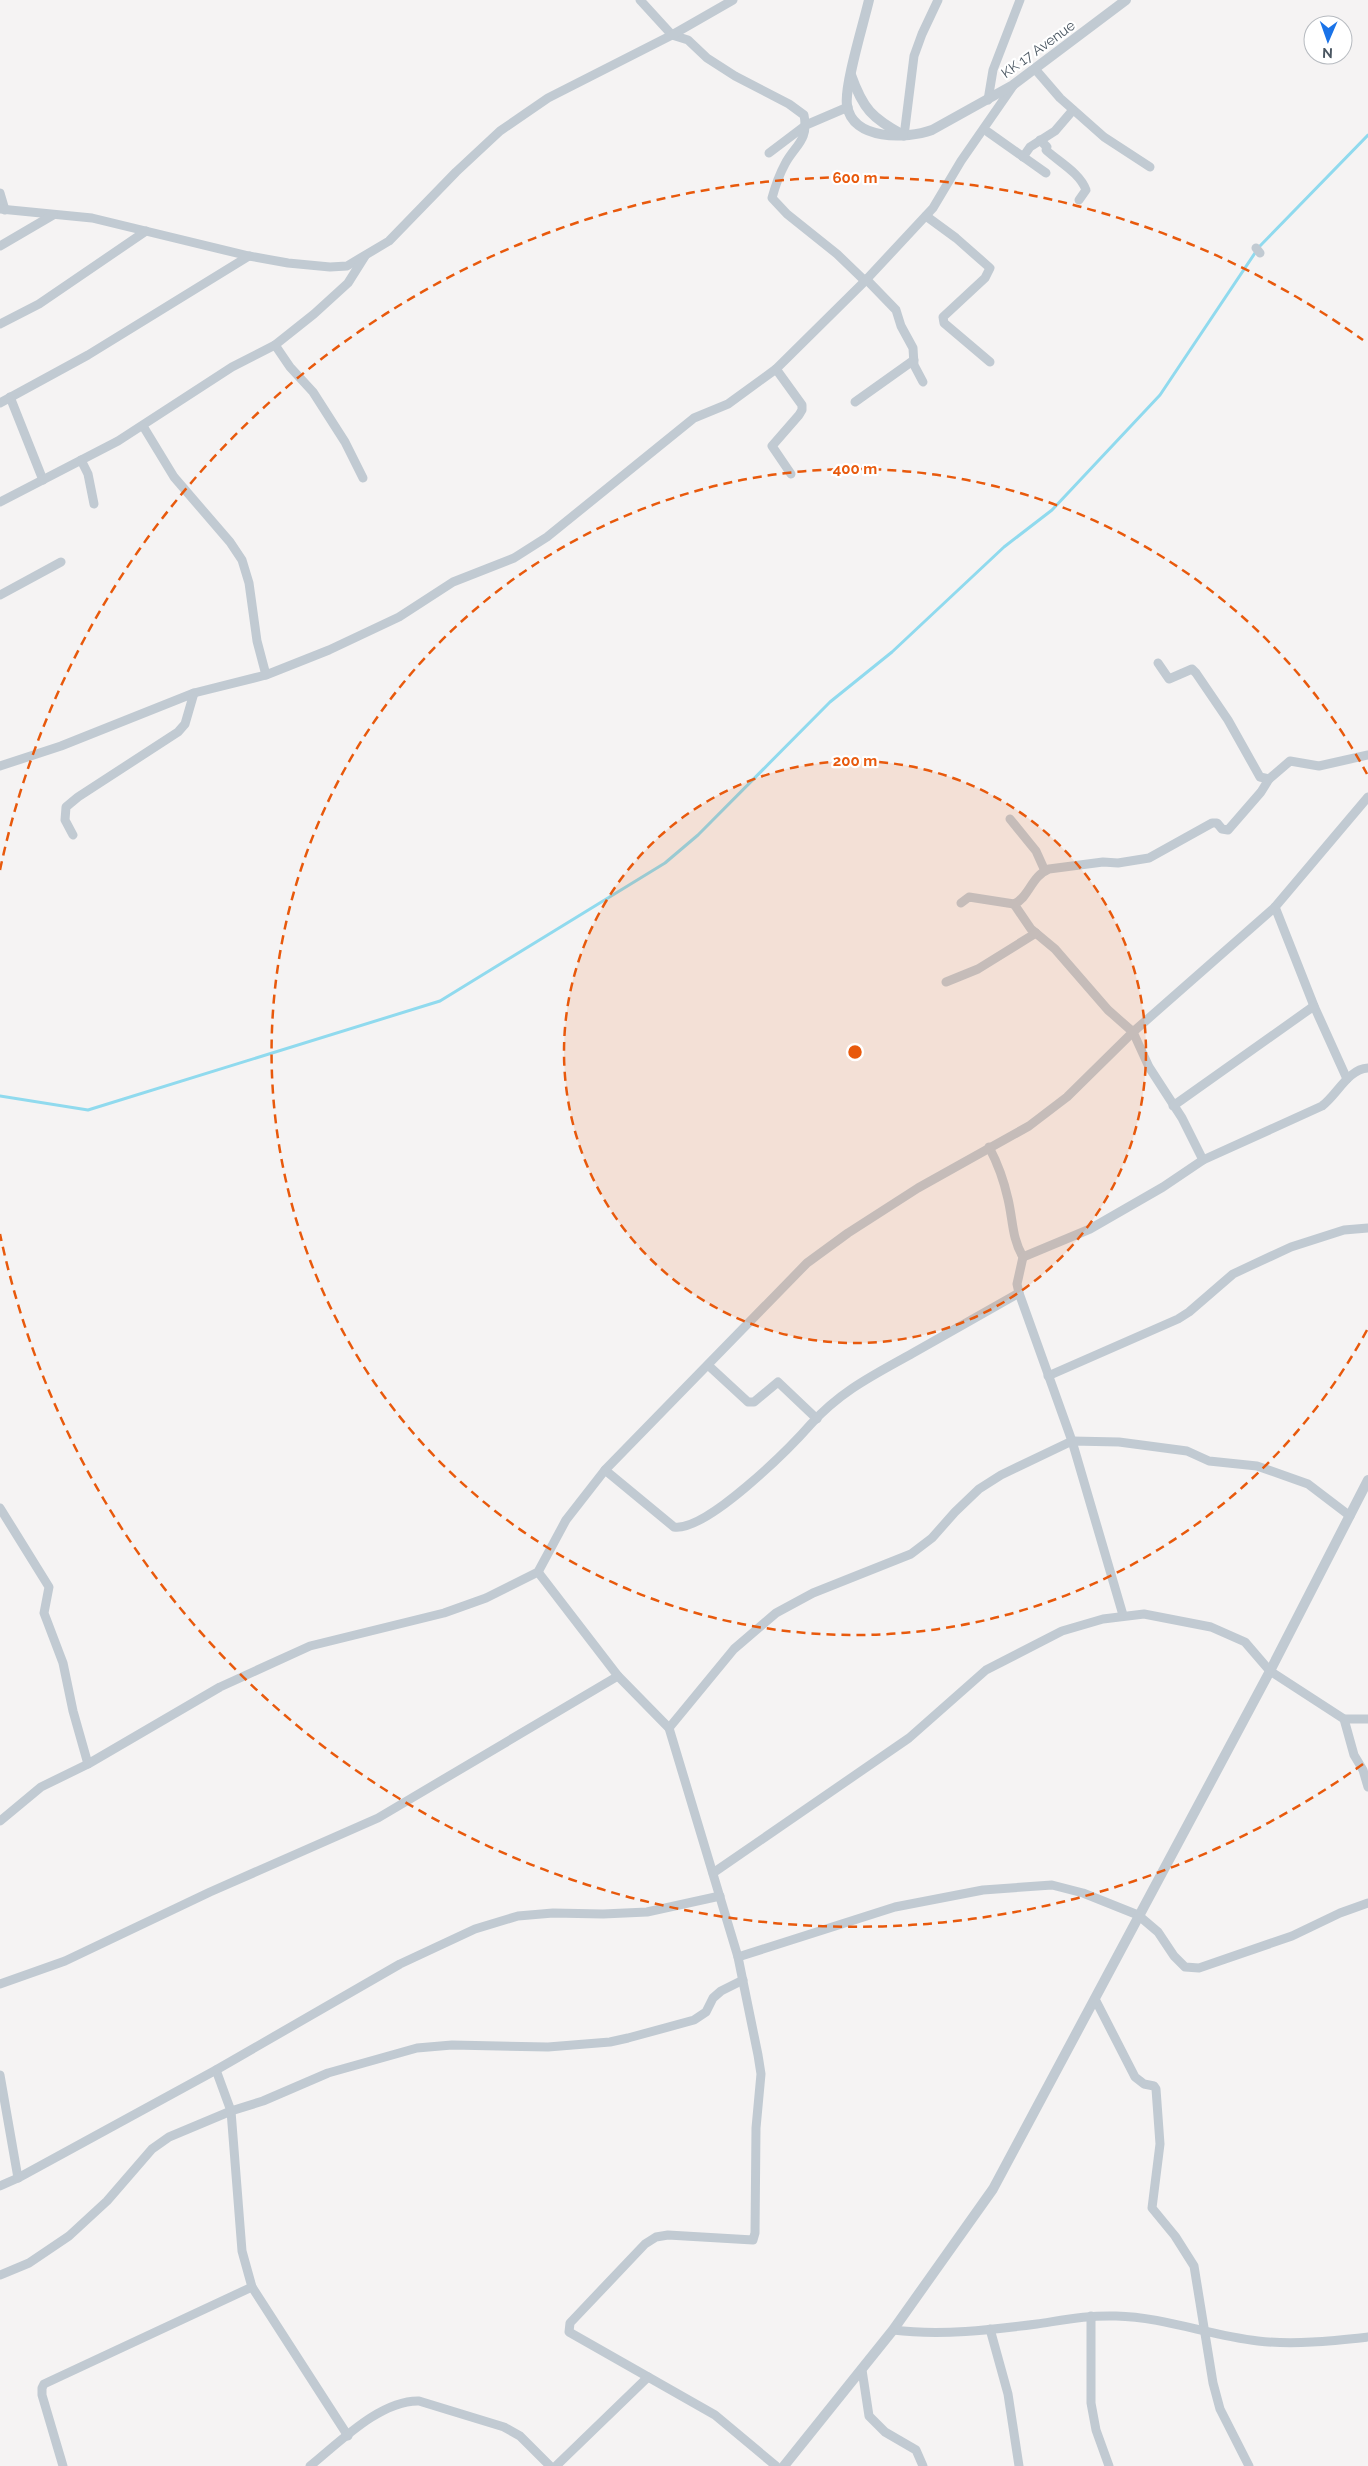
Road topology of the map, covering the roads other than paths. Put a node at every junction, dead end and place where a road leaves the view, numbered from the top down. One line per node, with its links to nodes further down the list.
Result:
1 (640, 0): 7 (street)
2 (733, 0): 7 (street)
3 (869, 0): 9 (street)
4 (938, 0): 16 (street)
5 (1020, 0): 11 (street)
6 (1126, 0): 8 (street, KK 17 Avenue)
7 (672, 35): 14 (street); 29 (street)
8 (1035, 69): 10 (street, KK 17 Avenue); 13 (street)
9 (851, 75): 12 (street); 16 (street)
10 (1013, 85): 11 (street, KK 17 Avenue); 26 (street)
11 (988, 100): 16 (street, KK 17 Avenue)
12 (848, 107): 14 (street); 16 (street, KK 17 Avenue)
13 (1073, 110): 17 (street); 20 (street)
14 (806, 125): 18 (street); 31 (street)
15 (988, 132): 19 (street)
16 (904, 136)
17 (1040, 140): 19 (street); 23 (street)
18 (769, 153)
19 (1023, 157): 21 (street)
20 (1150, 167)
21 (1046, 173)
22 (0, 193): 24 (street)
23 (1080, 200)
24 (3, 209): 25 (street)
25 (53, 214): 27 (street); 28 (street)
26 (926, 216): 31 (street); 35 (street)
27 (146, 231): 30 (street); 32 (street)
28 (0, 246)
29 (365, 255): 30 (street); 33 (street)
30 (249, 256): 38 (street)
31 (866, 280): 34 (street); 36 (street)
32 (0, 324)
33 (275, 345): 41 (street); 44 (street)
34 (914, 360): 37 (street); 40 (street)
35 (990, 362)
36 (776, 369): 43 (street); 51 (street)
37 (923, 382)
38 (10, 397): 39 (street); 45 (street)
39 (0, 402)
40 (855, 402)
41 (143, 426): 42 (street); 51 (street)
42 (81, 460): 45 (street); 47 (street)
43 (791, 474)
44 (363, 478)
45 (44, 480): 46 (street)
46 (0, 502)
47 (94, 504)
48 (61, 562): 49 (street)
49 (0, 595)
50 (1158, 663): 55 (street)
51 (266, 675): 52 (street)
52 (194, 693): 54 (street); 58 (street)
53 (1368, 755): 55 (street)
54 (0, 766)
55 (1268, 779): 59 (street)
56 (1368, 797): 62 (street)
57 (1010, 819): 59 (street)
58 (73, 835)
59 (1045, 871): 61 (street)
60 (961, 903): 61 (street)
61 (1014, 904): 63 (street)
62 (1274, 907): 65 (street); 66 (street)
63 (1036, 933): 64 (street); 66 (street)
64 (946, 982)
65 (1314, 1006): 68 (street); 69 (street)
66 (1133, 1032): 69 (street); 70 (street)
67 (1368, 1068): 68 (street)
68 (1347, 1079): 71 (street)
69 (1173, 1106): 71 (street)
70 (990, 1147): 73 (street); 75 (street)
71 (1203, 1160): 73 (street)
72 (1368, 1228): 76 (street)
73 (1023, 1257): 74 (street)
74 (1019, 1293): 76 (street); 77 (street)
75 (708, 1366): 77 (street); 79 (street)
76 (1048, 1376): 78 (street)
77 (817, 1419): 79 (street)
78 (1072, 1441): 82 (street); 84 (street); 89 (street)
79 (605, 1470): 83 (street)
80 (1368, 1480): 82 (street)
81 (0, 1508): 90 (street)
82 (1350, 1516): 85 (street)
83 (538, 1572): 86 (street); 90 (street)
84 (1123, 1615): 85 (street); 93 (street)
85 (1270, 1670): 87 (street); 96 (street)
86 (618, 1676): 89 (street); 99 (street)
87 (1344, 1719): 88 (street); 91 (street)
88 (1368, 1719)
89 (669, 1728): 93 (street)
90 (88, 1764): 92 (street)
91 (1368, 1786)
92 (0, 1821)
93 (712, 1873): 94 (street)
94 (720, 1896): 97 (street); 101 (street)
95 (1368, 1903): 96 (street)
96 (1138, 1915): 97 (street); 100 (street)
97 (738, 1957): 98 (street)
98 (743, 1980): 103 (street); 114 (street)
99 (0, 1984)
100 (1095, 1999): 110 (street); 111 (street)
101 (216, 2070): 103 (street); 104 (street)
102 (0, 2075): 104 (street)
103 (231, 2111): 106 (street); 107 (street)
104 (18, 2178): 105 (street)
105 (0, 2186)
106 (0, 2274)
107 (252, 2287): 115 (street); 116 (street)
108 (1091, 2316): 109 (street); 111 (street); 124 (street)
109 (990, 2329): 110 (street); 123 (street)
110 (893, 2330): 113 (street)
111 (1206, 2330): 112 (street); 125 (street)
112 (1368, 2337)
113 (862, 2370): 121 (street); 122 (street)
114 (648, 2377): 119 (street); 120 (street)
115 (348, 2436): 117 (street); 118 (street)
116 (63, 2466)
117 (310, 2466)
118 (550, 2466)
119 (556, 2466)
120 (776, 2466)
121 (784, 2466)
122 (924, 2466)
123 (1019, 2466)
124 (1109, 2466)
125 (1249, 2466)

